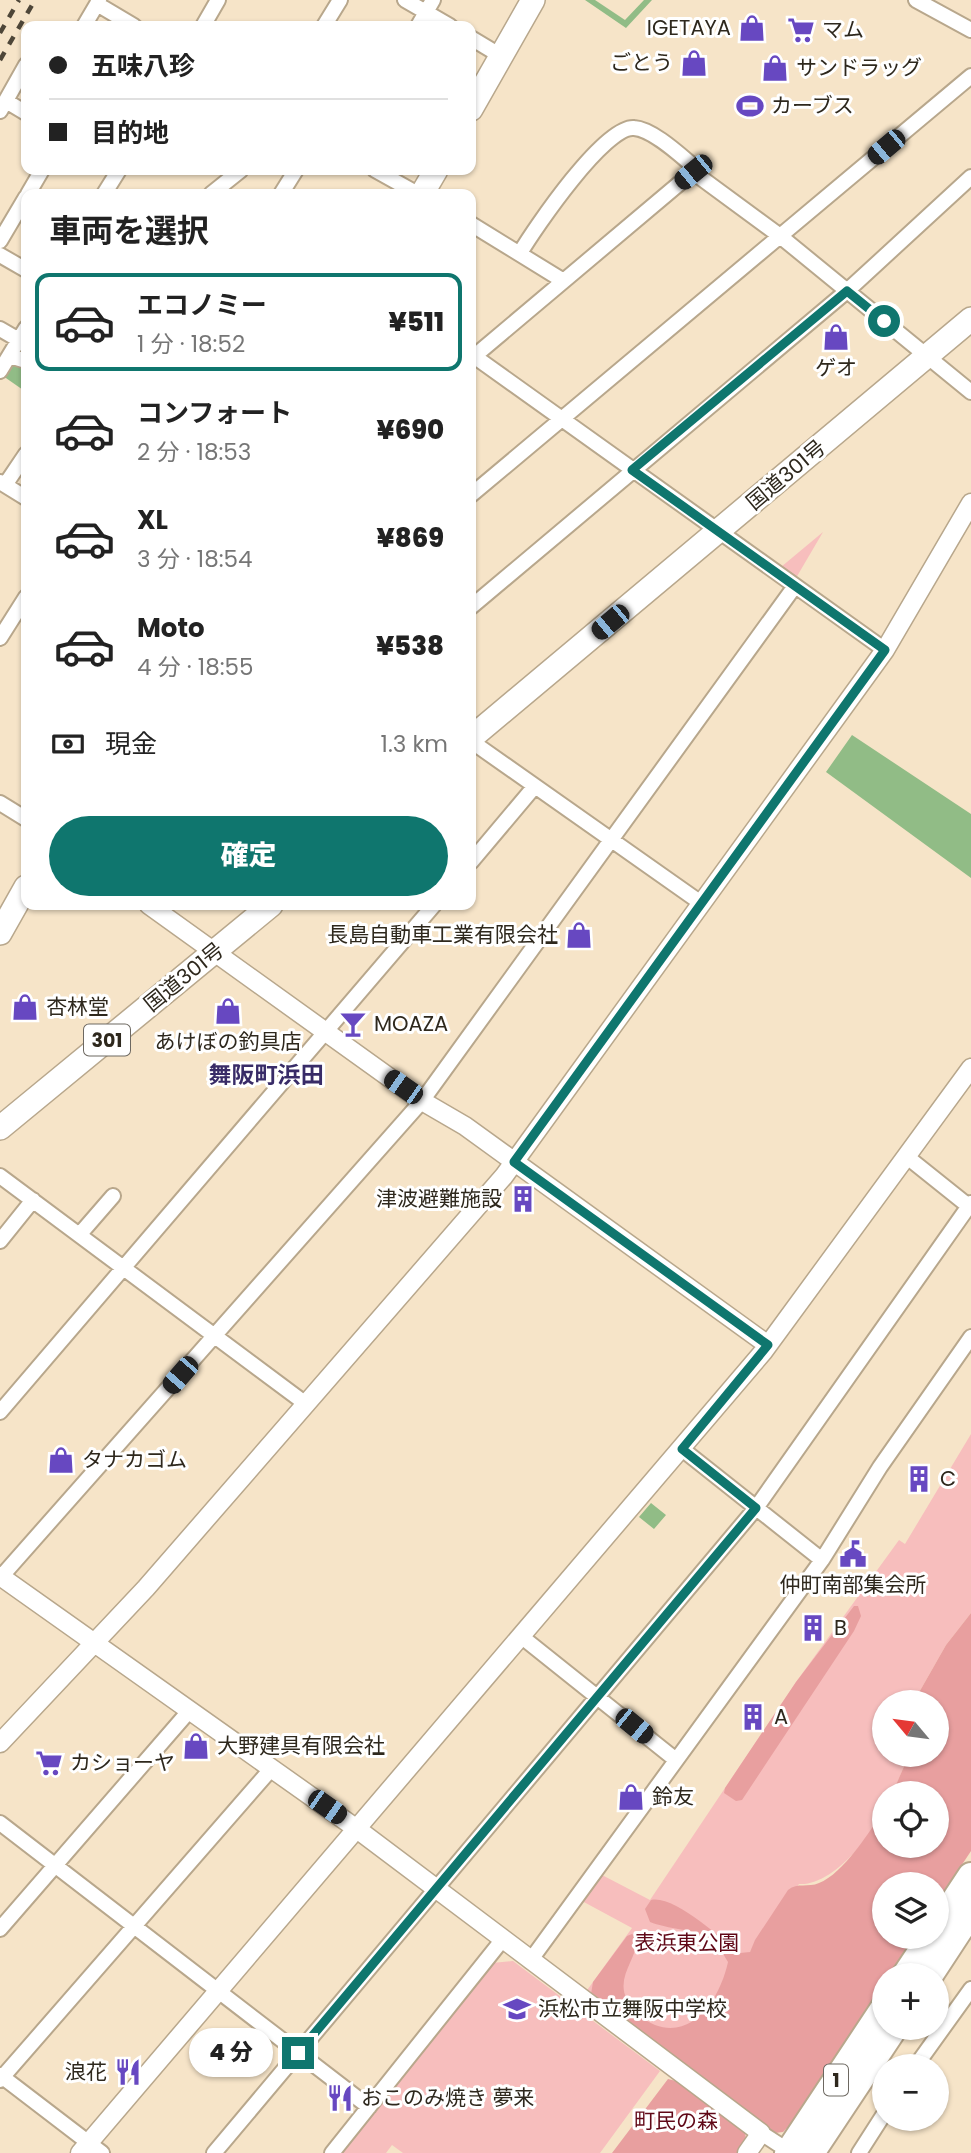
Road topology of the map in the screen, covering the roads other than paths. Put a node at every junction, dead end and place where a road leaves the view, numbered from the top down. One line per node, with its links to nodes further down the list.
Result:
1 (218, 0): 10 (street)
2 (340, 0): 11 (street)
3 (405, 0): 7 (street)
4 (533, 0): 15 (main road)
5 (916, 0): 13 (street)
6 (98, 2): 8 (street); 9 (street)
7 (429, 6): 12 (street)
8 (87, 21)
9 (126, 21)
10 (206, 21)
11 (327, 21)
12 (445, 21)
13 (971, 30)
14 (476, 41): 15 (street)
15 (501, 56): 18 (main road)
16 (21, 74): 19 (street)
17 (971, 76): 29 (street)
18 (476, 100)
19 (3, 106): 20 (street)
20 (21, 111)
21 (693, 172): 29 (street); 31 (street); 34 (street)
22 (235, 175): 25 (street)
23 (384, 175): 26 (street)
24 (971, 177): 35 (street)
25 (217, 189)
26 (411, 189)
27 (21, 205): 30 (street)
28 (476, 227): 31 (street)
29 (780, 236): 35 (street); 47 (street)
30 (0, 242)
31 (520, 253): 34 (street)
32 (0, 255): 33 (street)
33 (21, 267)
34 (562, 280): 40 (street)
35 (847, 291): 42 (street); 49 (street)
36 (971, 319): 42 (main road, 国道301号)
37 (0, 329): 38 (street)
38 (21, 334)
39 (21, 337): 41 (street)
40 (476, 353)
41 (10, 356): 43 (street); 45 (street)
42 (929, 357): 46 (street); 54 (main road, 国道301号)
43 (21, 359)
44 (476, 359): 47 (street)
45 (0, 371)
46 (971, 392)
47 (562, 419): 49 (street); 51 (street)
48 (21, 461): 50 (street)
49 (632, 470): 54 (street); 56 (street)
50 (3, 484): 52 (street)
51 (476, 491)
52 (21, 495)
53 (971, 503): 59 (street)
54 (719, 531): 55 (street); 60 (main road, 国道301号)
55 (795, 586): 59 (street); 65 (street)
56 (476, 603)
57 (21, 605): 58 (street)
58 (0, 638)
59 (885, 650): 68 (street)
60 (476, 736)
61 (476, 744): 62 (street)
62 (535, 786): 65 (street); 66 (street)
63 (0, 803): 64 (street)
64 (21, 816)
65 (611, 840): 68 (street); 76 (street)
66 (476, 856)
67 (21, 896): 72 (main road)
68 (701, 903): 79 (street)
69 (159, 910): 73 (street)
70 (265, 910): 73 (main road, 国道301号 / 301)
71 (430, 910): 74 (street)
72 (0, 933)
73 (214, 952): 74 (street); 77 (main road, 国道301号 / 301)
74 (325, 1032): 76 (street); 86 (street)
75 (971, 1068): 78 (street)
76 (422, 1101): 79 (street); 87 (street)
77 (0, 1129)
78 (906, 1156): 83 (street); 89 (street)
79 (514, 1162): 89 (street); 90 (street)
80 (0, 1176): 82 (street)
81 (113, 1196): 84 (street)
82 (33, 1200): 84 (street); 85 (street)
83 (970, 1206): 93 (street)
84 (80, 1234): 86 (street)
85 (0, 1241)
86 (124, 1266): 87 (street); 91 (street)
87 (216, 1335): 90 (street); 95 (street)
88 (971, 1337): 94 (street)
89 (768, 1345): 92 (street)
90 (306, 1404): 97 (street)
91 (0, 1412)
92 (682, 1449): 93 (street); 96 (street)
93 (756, 1508): 94 (street); 98 (street)
94 (822, 1560): 101 (street)
95 (0, 1577): 97 (street)
96 (522, 1637): 98 (street); 104 (street)
97 (95, 1643): 99 (street); 100 (street)
98 (597, 1697): 101 (street); 107 (street)
99 (190, 1710): 102 (street); 105 (street)
100 (0, 1743)
101 (676, 1760): 113 (street)
102 (272, 1768): 104 (street); 110 (street)
103 (0, 1823): 105 (street)
104 (358, 1829): 107 (street); 116 (street)
105 (55, 1866): 110 (street); 111 (street)
106 (971, 1876): 108 (highway)
107 (435, 1888): 112 (street); 119 (street)
108 (949, 1909)
109 (971, 1912): 114 (highway)
110 (134, 1927): 116 (street); 121 (street)
111 (0, 1929)
112 (503, 1939): 113 (street); 122 (street)
113 (530, 1961): 124 (street)
114 (938, 1963)
115 (971, 1989): 120 (street)
116 (218, 1992): 119 (street); 126 (street)
117 (872, 2025): 125 (highway, 1)
118 (886, 2040): 130 (highway, 1)
119 (298, 2053): 122 (street); 127 (street)
120 (924, 2054)
121 (1, 2078): 126 (street)
122 (369, 2107): 128 (street)
123 (873, 2131): 131 (street)
124 (761, 2133): 125 (street); 129 (street)
125 (783, 2149)
126 (90, 2150)
127 (214, 2153)
128 (332, 2153)
129 (747, 2153)
130 (811, 2153)
131 (859, 2153)

